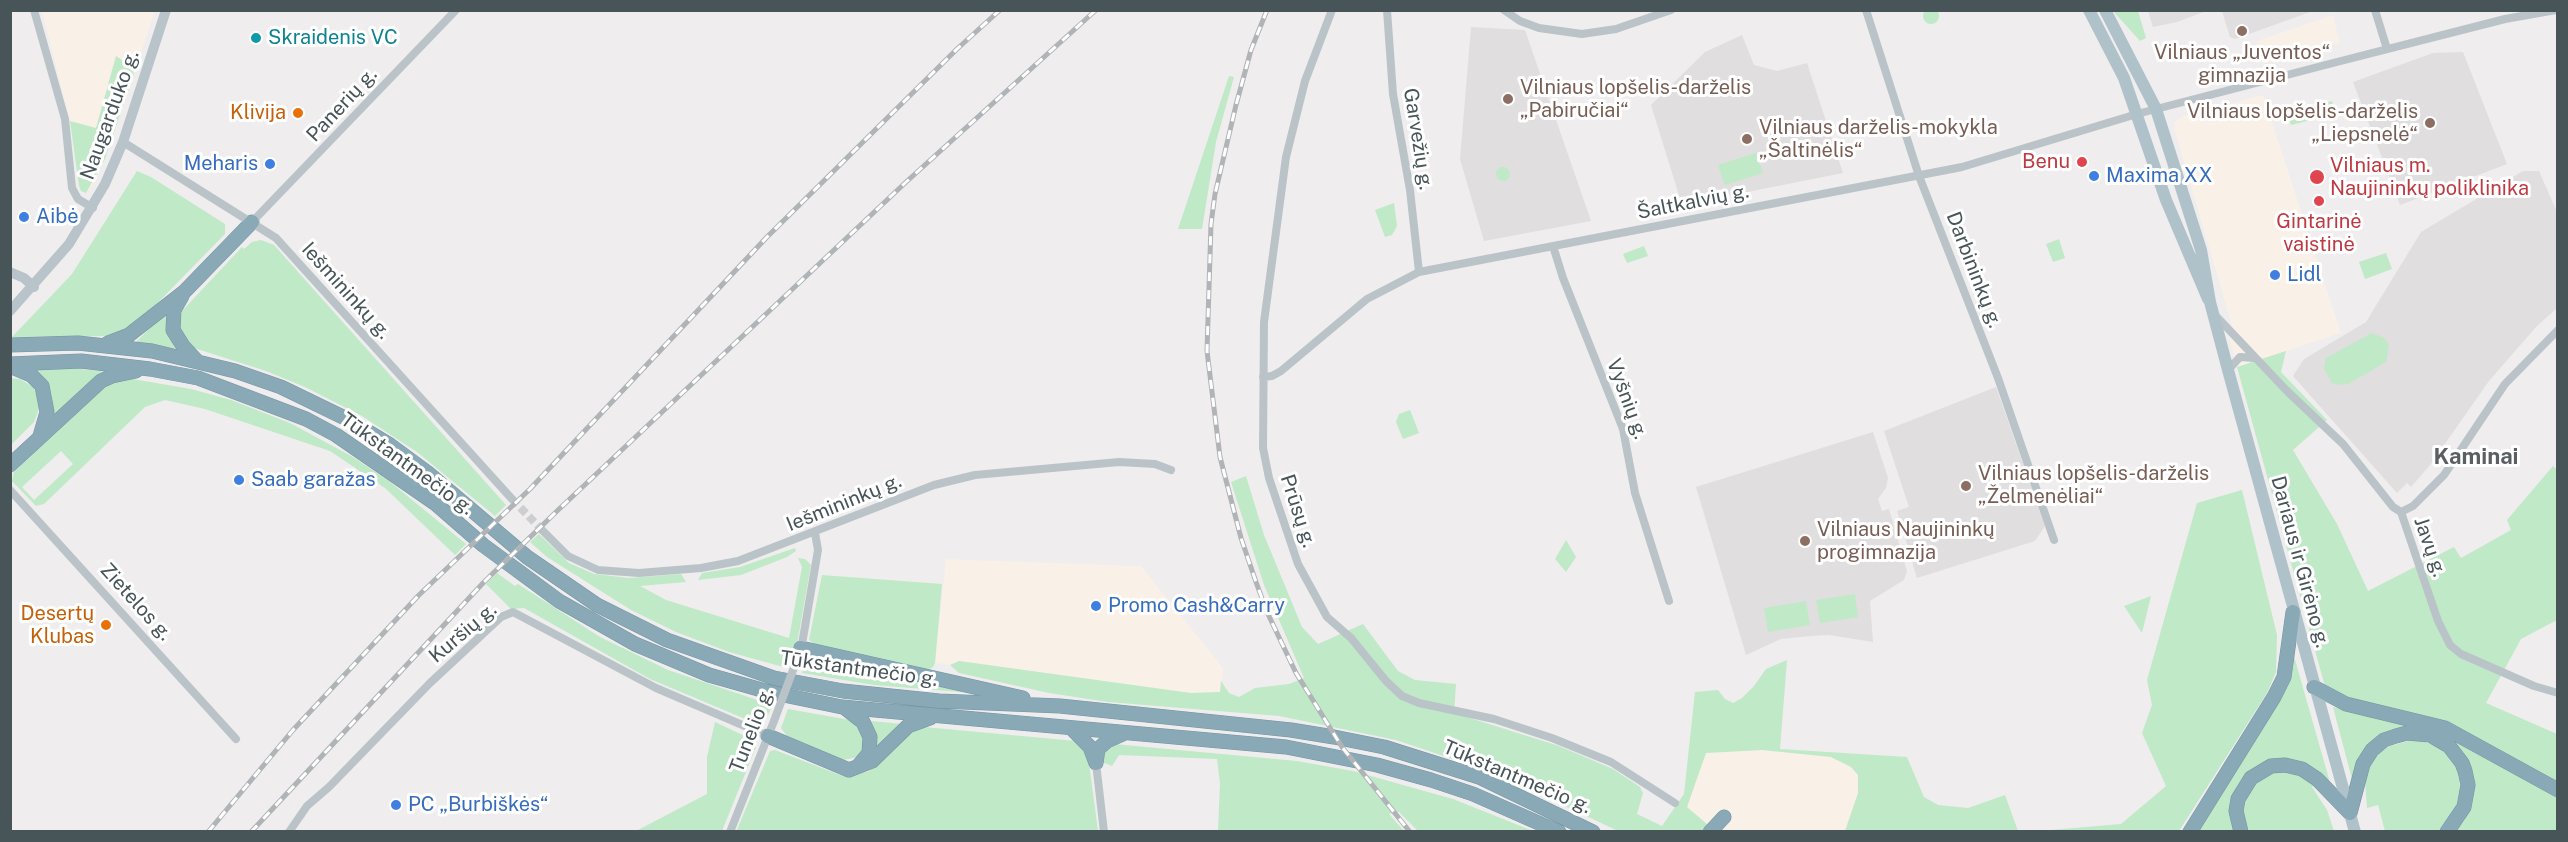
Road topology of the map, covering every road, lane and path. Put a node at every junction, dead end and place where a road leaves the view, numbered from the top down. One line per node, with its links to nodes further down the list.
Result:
1 (34, 10): 19 (street)
2 (166, 10): 17 (main road, Naugarduko g.)
3 (456, 10): 20 (street, Panerių g.)
4 (1332, 10): 36 (street, Prūsų g.)
5 (1387, 10): 23 (street, Garvežių g.)
6 (1504, 10): 13 (street)
7 (1671, 10): 13 (street)
8 (1866, 10): 18 (street, Darbininkų g.)
9 (2089, 10): 16 (main road, Dariaus ir Girėno g.)
10 (2105, 10): 15 (main road, Dariaus ir Girėno g.)
11 (2375, 10): 14 (street)
12 (2556, 10): 14 (street, Šaltkalvių g.)
13 (1514, 14)
14 (2387, 49): 15 (street, Šaltkalvių g.)
15 (2156, 109): 16 (street, Šaltkalvių g.); 26 (main road, Dariaus ir Girėno g.)
16 (2137, 114): 18 (street, Šaltkalvių g.); 26 (main road, Dariaus ir Girėno g.)
17 (123, 142): 19 (main road, Naugarduko g.); 20 (street, Iešmininkų g.)
18 (1919, 176): 21 (street, Šaltkalvių g.); 47 (street, Darbininkų g.)
19 (93, 208): 24 (main road, Naugarduko g.)
20 (252, 222): 25 (highway); 43 (street, Iešmininkų g.)
21 (1553, 246): 23 (street, Šaltkalvių g.); 48 (street, Vyšnių g.)
22 (10, 272): 24 (main road)
23 (1419, 272): 36 (street, Šaltkalvių g.)
24 (34, 287): 27 (main road, Naugarduko g.)
25 (184, 292): 29 (highway); 32 (highway)
26 (2212, 308): 31 (street, Javų g.); 35 (main road, Dariaus ir Girėno g.)
27 (10, 311)
28 (2558, 330): 44 (street)
29 (103, 344): 30 (highway, Tūkstantmečio g.); 32 (highway, Tūkstantmečio g.)
30 (10, 345)
31 (2256, 359): 35 (street); 44 (street, Javų g.)
32 (197, 361): 53 (highway, Tūkstantmečio g.)
33 (10, 365): 34 (highway, Tūkstantmečio g.); 37 (highway)
34 (150, 369): 37 (highway); 54 (highway, Tūkstantmečio g.)
35 (2228, 370): 49 (main road, Dariaus ir Girėno g.)
36 (1263, 376): 63 (street, Prūsų g.)
37 (40, 438): 38 (highway)
38 (27, 449): 39 (highway); 40 (highway)
39 (10, 456)
40 (10, 465)
41 (1171, 470): 46 (street, Iešmininkų g.)
42 (10, 490): 59 (street, Zietelos g.)
43 (512, 500)
44 (2401, 512): 52 (street, Javų g.)
45 (542, 530): 46 (street, Iešmininkų g.)
46 (815, 533): 50 (street, Tunelio g.)
47 (2054, 540)
48 (1669, 601)
49 (2293, 612): 51 (main road, Dariaus ir Girėno g.); 72 (highway)
50 (800, 651): 53 (highway); 58 (street, Tunelio g., bridge)
51 (2314, 687): 62 (highway); 64 (main road, Dariaus ir Girėno g.)
52 (2558, 693)
53 (1060, 706): 70 (highway, Tūkstantmečio g.)
54 (842, 707): 55 (highway, Tūkstantmečio g.); 61 (highway)
55 (941, 716): 56 (highway, Tūkstantmečio g.); 61 (highway)
56 (1071, 729): 57 (highway, Tūkstantmečio g.); 60 (highway)
57 (1124, 734): 60 (highway); 69 (highway, Tūkstantmečio g.)
58 (768, 736): 61 (highway); 66 (street, Kuršių g.); 67 (street, Tunelio g.)
59 (236, 739)
60 (1096, 763): 68 (street)
61 (856, 768)
62 (2558, 790)
63 (1676, 803)
64 (2350, 813): 73 (highway); 74 (main road, Dariaus ir Girėno g.); 75 (highway)
65 (1724, 817): 71 (highway)
66 (290, 831)
67 (730, 831)
68 (1104, 831)
69 (1559, 831)
70 (1593, 831)
71 (1710, 831)
72 (2190, 831)
73 (2241, 831)
74 (2355, 831)
75 (2447, 831)

